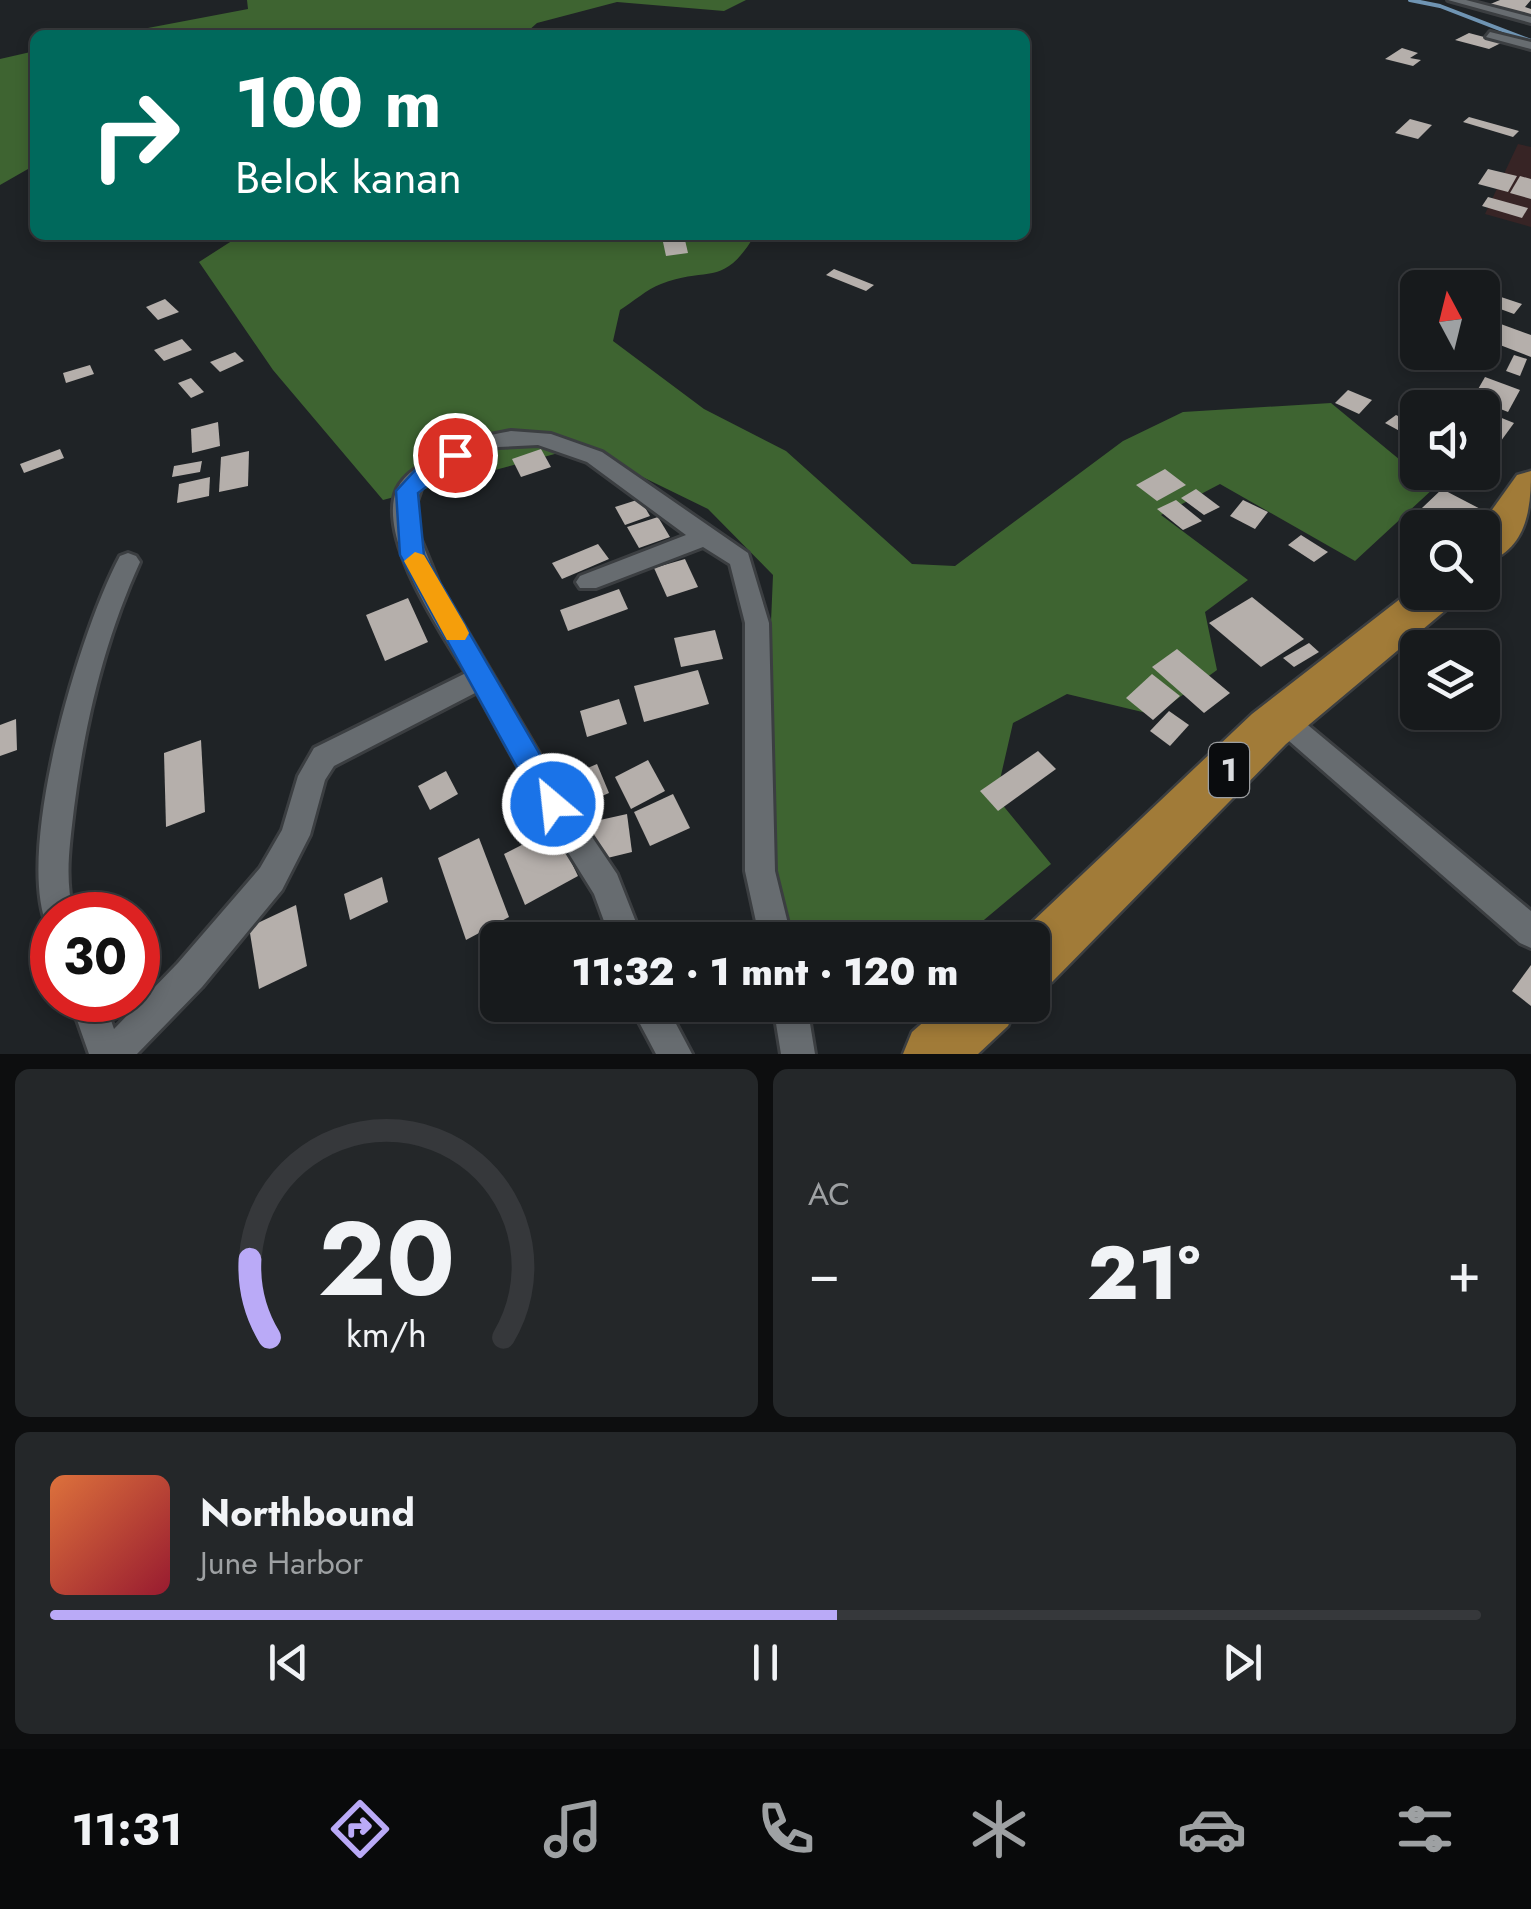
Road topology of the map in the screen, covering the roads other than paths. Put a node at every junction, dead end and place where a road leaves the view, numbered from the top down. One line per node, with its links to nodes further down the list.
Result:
1 (1453, 0): 2 (street)
2 (1531, 20)
3 (1490, 34): 4 (street)
4 (1531, 46)
5 (1531, 484): 6 (highway)
6 (1500, 532)
7 (705, 536): 9 (street); 11 (street); 15 (street)
8 (128, 562): 13 (street)
9 (588, 582)
10 (1416, 610): 12 (highway, 1)
11 (482, 677): 14 (street); 23 (street)
12 (1282, 719): 16 (street); 17 (highway, 1)
13 (56, 892)
14 (620, 922)
15 (772, 922)
16 (1531, 932)
17 (1050, 945)
18 (95, 1022): 22 (street)
19 (657, 1022): 24 (street)
20 (793, 1022): 25 (street)
21 (969, 1022): 26 (highway)
22 (106, 1054)
23 (113, 1054)
24 (675, 1054)
25 (798, 1054)
26 (934, 1054)

